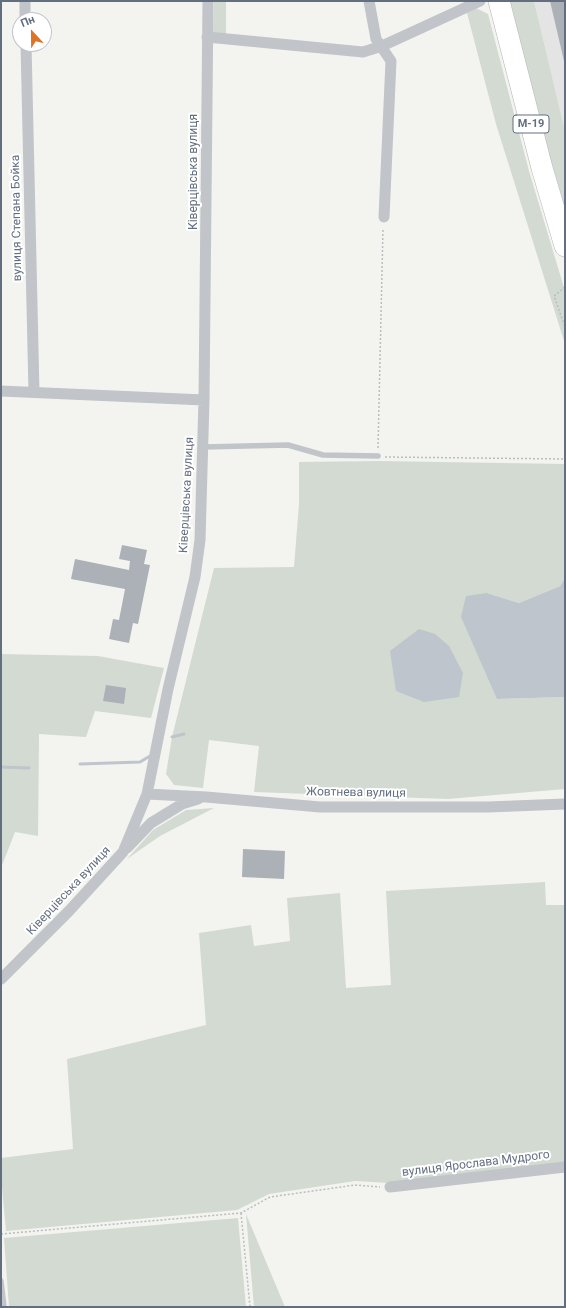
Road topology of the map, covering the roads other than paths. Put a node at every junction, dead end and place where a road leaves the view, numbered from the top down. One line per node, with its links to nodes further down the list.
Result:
1 (25, 1): 6 (street)
2 (208, 1): 7 (street, Ківерцівська вулиця)
3 (369, 1): 8 (street)
4 (480, 1): 8 (street)
5 (499, 1): 11 (highway, М-19)
6 (26, 12)
7 (208, 36): 8 (street); 14 (street, Ківерцівська вулиця)
8 (382, 46): 10 (street)
9 (26, 52): 13 (street, вулиця Степана Бойка)
10 (384, 217)
11 (565, 246)
12 (1, 391): 13 (street)
13 (34, 392): 14 (street)
14 (204, 400): 15 (street, Ківерцівська вулиця)
15 (203, 447): 16 (lane); 17 (street, Ківерцівська вулиця)
16 (378, 456)
17 (148, 794): 18 (street, Жовтнева вулиця); 20 (street, Ківерцівська вулиця)
18 (206, 797): 19 (street, Жовтнева вулиця); 20 (street)
19 (565, 804)
20 (123, 852): 21 (street, Ківерцівська вулиця)
21 (1, 979)
22 (565, 1167): 23 (street, вулиця Ярослава Мудрого)
23 (390, 1187)
24 (1, 1281): 25 (lane)
25 (4, 1307)

